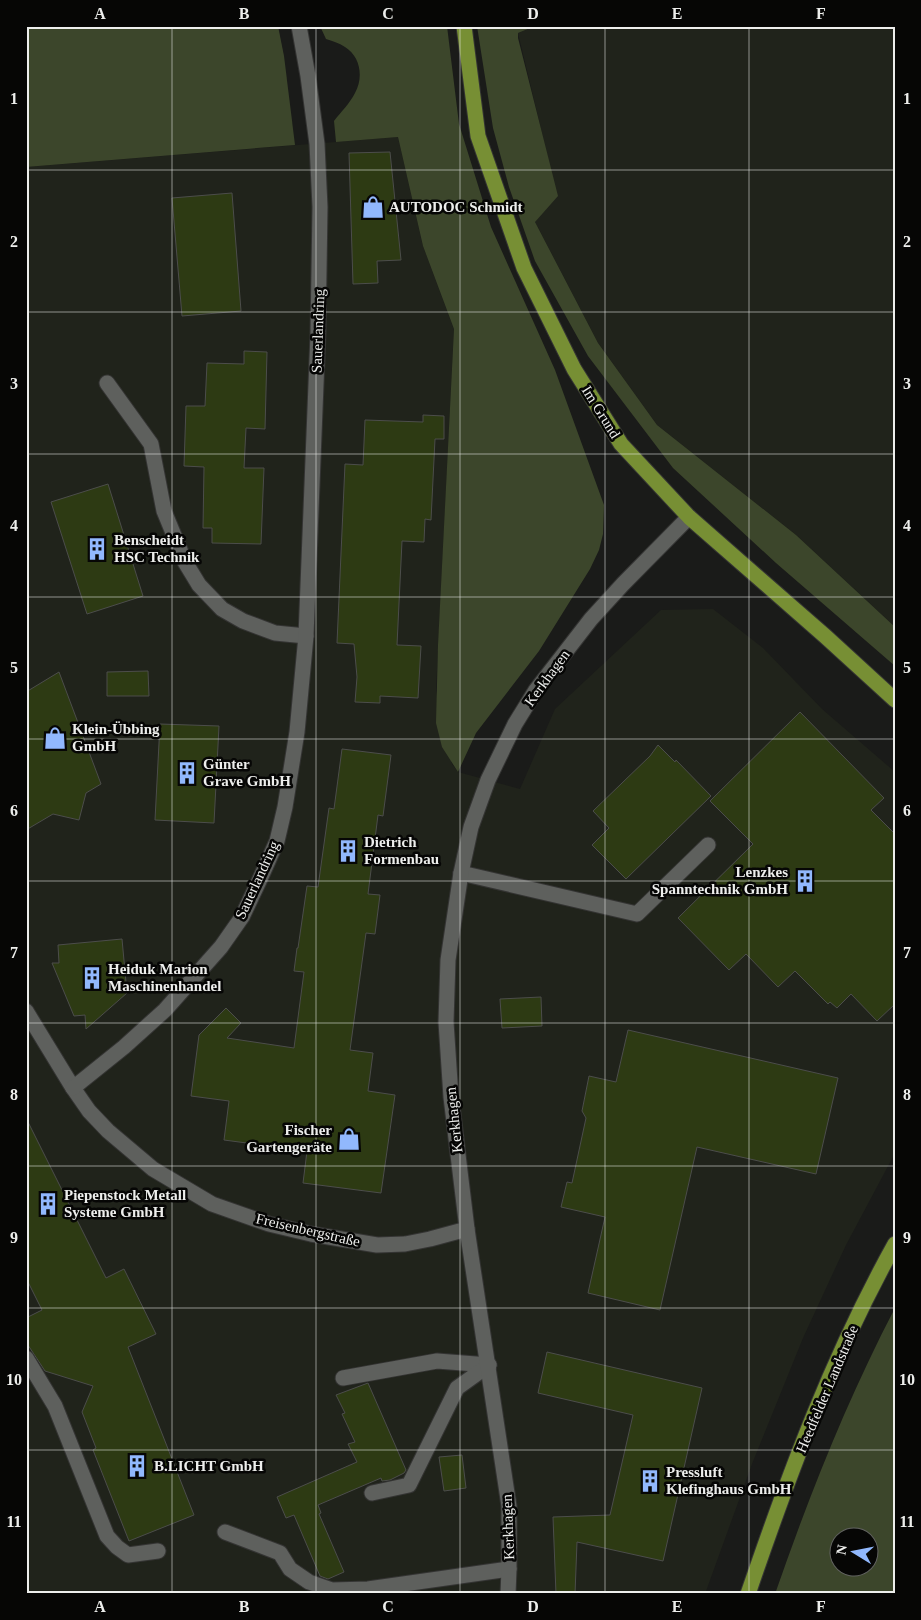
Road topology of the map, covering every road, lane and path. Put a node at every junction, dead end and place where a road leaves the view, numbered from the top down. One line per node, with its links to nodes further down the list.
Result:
1 (299, 26): 5 (street, Sauerlandring)
2 (464, 26): 4 (main road, Im Grund)
3 (107, 383): 5 (street)
4 (689, 517): 6 (main road, Im Grund); 8 (street, Kerkhagen)
5 (306, 636): 10 (street, Sauerlandring)
6 (895, 700)
7 (708, 845): 8 (street)
8 (461, 873): 11 (street, Kerkhagen)
9 (26, 1011): 10 (street, Freisenbergstraße)
10 (73, 1088): 11 (street, Freisenbergstraße)
11 (467, 1229): 14 (street, Kerkhagen)
12 (895, 1244): 21 (main road, Heedfelder Landstraße)
13 (26, 1358): 18 (street)
14 (489, 1365): 15 (street); 16 (street); 19 (street, Kerkhagen)
15 (343, 1378)
16 (372, 1493)
17 (225, 1532): 19 (street, Kerkhagen)
18 (158, 1550)
19 (509, 1570): 20 (street, Kerkhagen)
20 (509, 1593)
21 (748, 1594)

